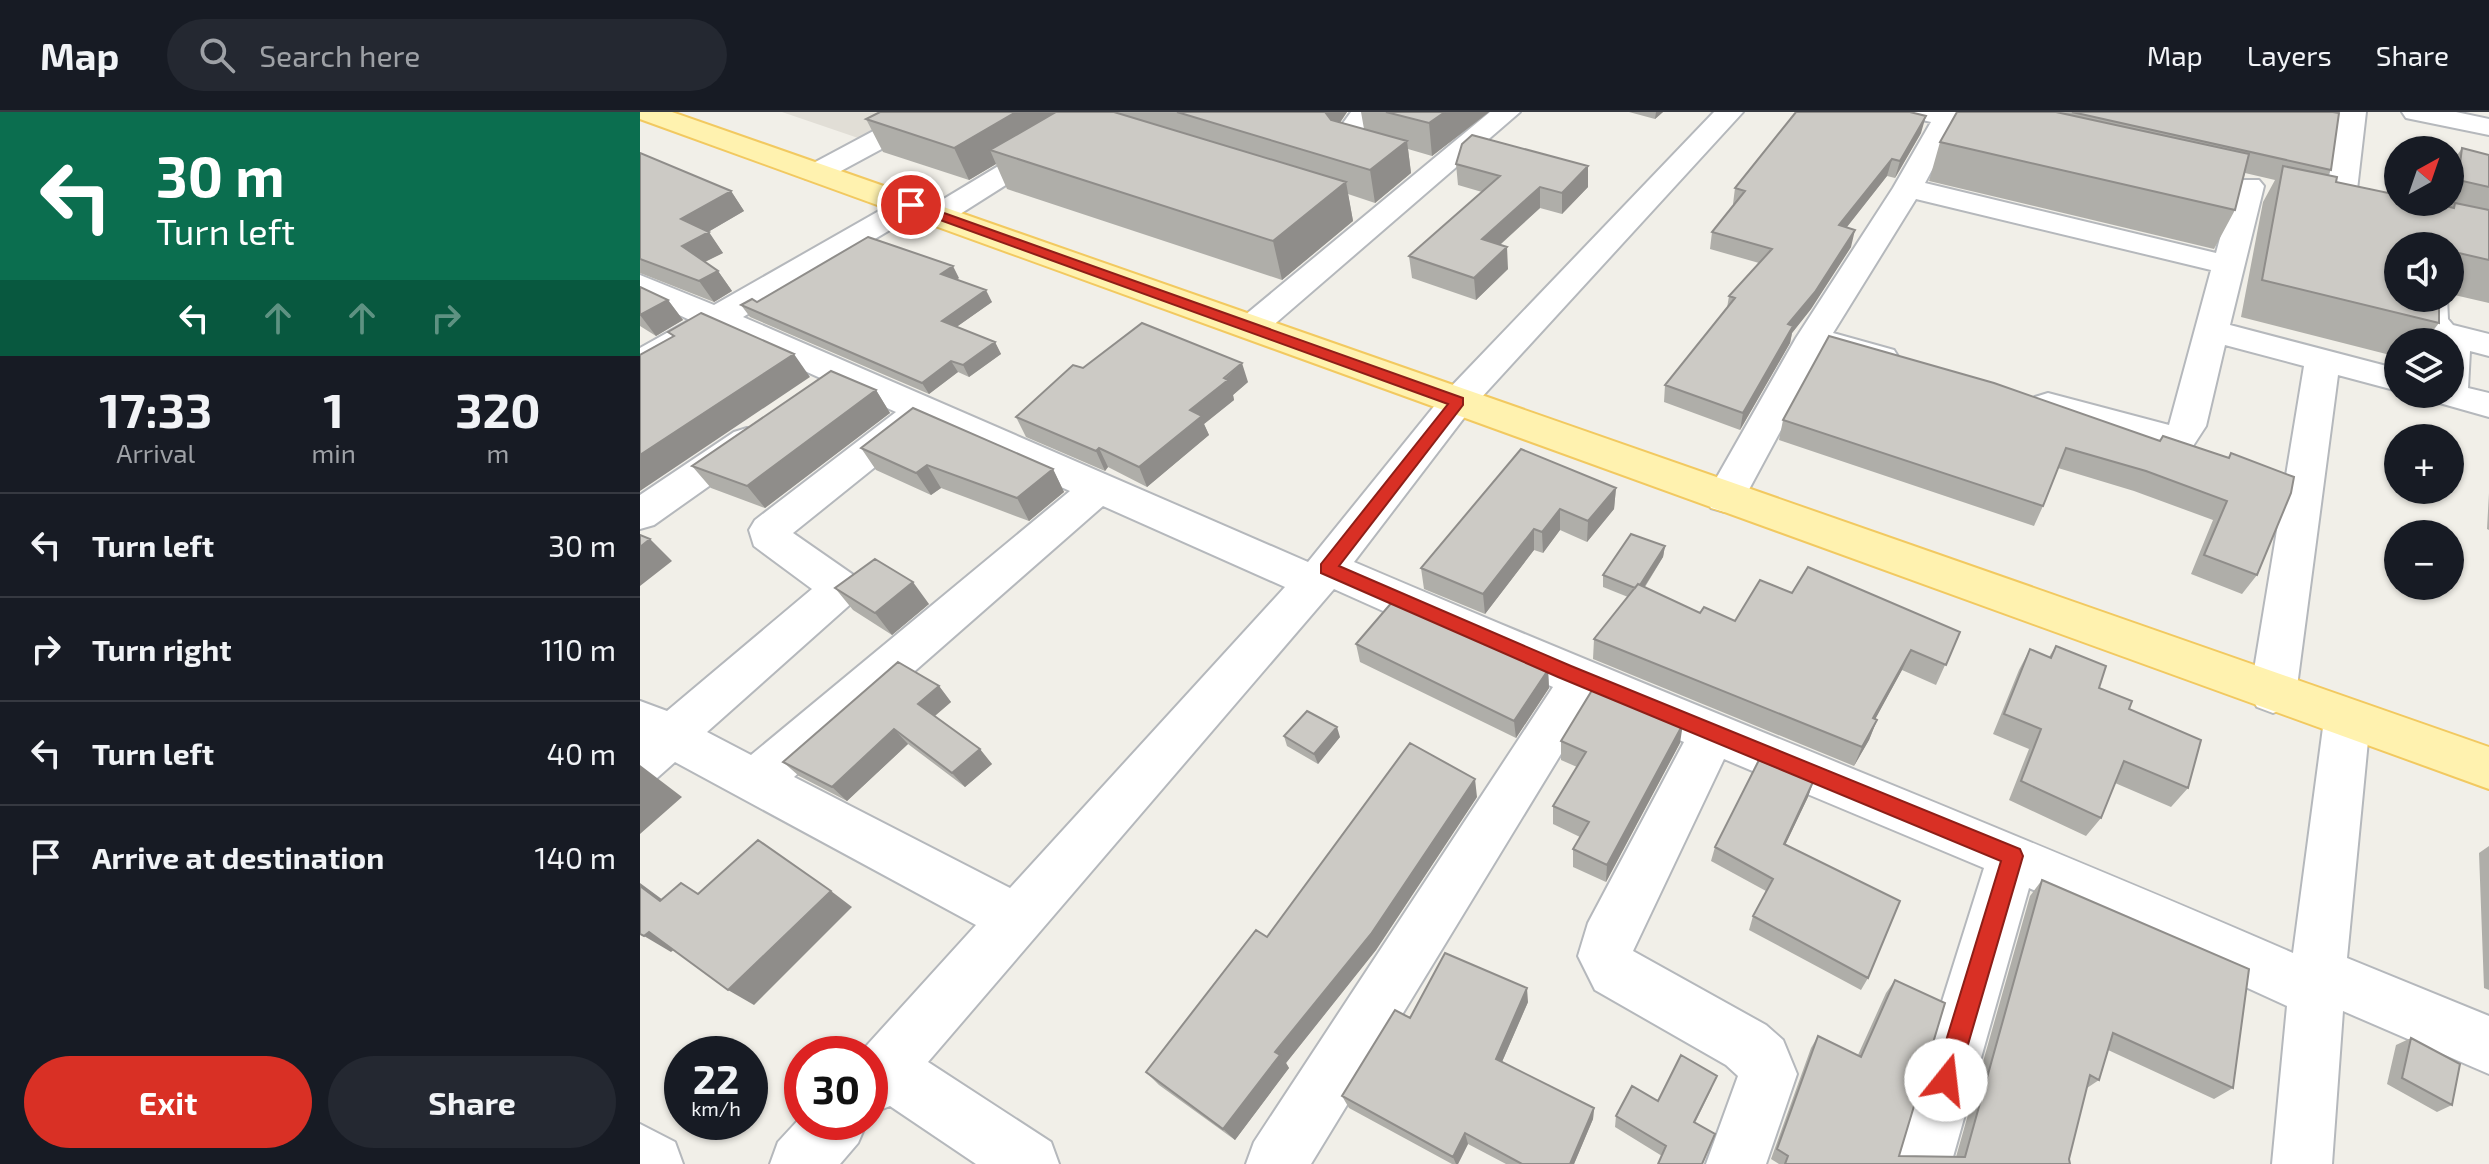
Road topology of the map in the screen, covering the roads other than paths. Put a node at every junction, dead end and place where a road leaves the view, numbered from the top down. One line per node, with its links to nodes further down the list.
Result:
1 (646, 112): 13 (main road)
2 (929, 112): 13 (street)
3 (1365, 112): 12 (street)
4 (1506, 112): 12 (street)
5 (1729, 112): 37 (street)
6 (2352, 112): 17 (street)
7 (2416, 112): 10 (street)
8 (1940, 114): 11 (street); 15 (street)
9 (1102, 124): 19 (street)
10 (2489, 127)
11 (2037, 138)
12 (1438, 169): 21 (street)
13 (816, 173): 19 (main road)
14 (2249, 186): 22 (street)
15 (1908, 188): 22 (street); 27 (street)
16 (2310, 200): 17 (street)
17 (2340, 207): 20 (street)
18 (1351, 208): 21 (street)
19 (925, 210): 24 (street); 25 (main road)
20 (2369, 214)
21 (1381, 217): 25 (street)
22 (2228, 265): 26 (street)
23 (640, 285): 24 (street)
24 (718, 317): 31 (street); 33 (street)
25 (1251, 327): 37 (main road)
26 (2211, 330): 30 (street); 35 (street)
27 (1813, 338): 32 (street); 41 (street)
28 (2464, 339): 29 (street)
29 (2489, 345)
30 (2322, 360): 34 (street); 45 (street)
31 (640, 363)
32 (1919, 369)
33 (844, 374): 39 (street); 42 (street)
34 (2384, 376)
35 (2010, 395)
36 (2464, 398): 38 (street)
37 (1457, 402): 41 (main road); 43 (street)
38 (2489, 405)
39 (925, 409): 40 (street); 48 (street)
40 (1100, 487): 43 (street); 50 (street)
41 (1725, 498): 45 (main road)
42 (640, 515)
43 (1321, 576): 44 (street); 52 (street)
44 (1583, 679): 47 (street); 59 (street)
45 (2273, 694): 46 (main road)
46 (2347, 720): 49 (main road); 53 (street)
47 (1713, 733): 51 (street); 63 (street)
48 (650, 741): 50 (street)
49 (2489, 768)
50 (754, 782): 52 (street)
51 (2013, 856): 53 (street); 64 (street)
52 (1017, 919): 55 (street)
53 (2318, 982): 54 (street); 65 (street)
54 (2489, 1045)
55 (888, 1064)
56 (888, 1082): 62 (street)
57 (821, 1140): 61 (street)
58 (640, 1154): 60 (street)
59 (1289, 1159)
60 (653, 1164)
61 (800, 1164)
62 (1029, 1164)
63 (1736, 1164)
64 (1921, 1164)
65 (2302, 1164)

